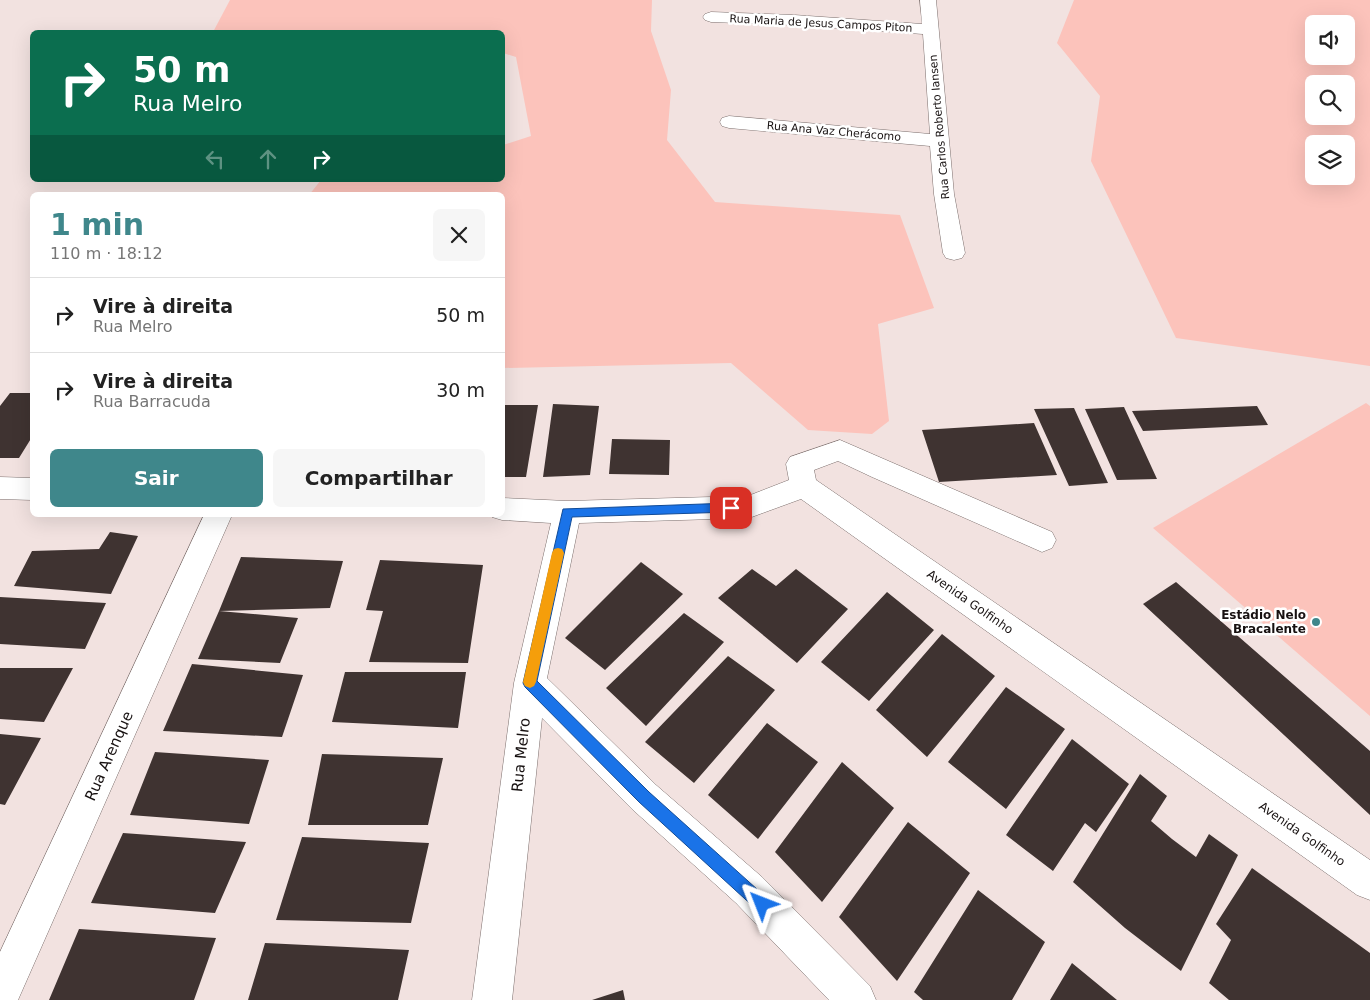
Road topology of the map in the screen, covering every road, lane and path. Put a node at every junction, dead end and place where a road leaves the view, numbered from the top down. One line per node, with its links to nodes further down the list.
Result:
1 (928, 0): 3 (street, Rua Carlos Roberto Iansen)
2 (711, 17): 3 (street, Rua Maria de Jesus Campos Piton)
3 (931, 30): 5 (street, Rua Carlos Roberto Iansen)
4 (729, 122): 5 (street, Rua Ana Vaz Cherácomo)
5 (939, 140): 6 (street, Rua Carlos Roberto Iansen)
6 (954, 254)
7 (804, 486): 11 (street); 13 (street); 15 (street, Avenida Golfinho)
8 (0, 488): 9 (street)
9 (30, 489)
10 (505, 509): 11 (street)
11 (567, 512): 14 (street, Rua Melro)
12 (217, 517): 16 (street, Rua Arenque)
13 (1042, 540)
14 (530, 683): 17 (street, Rua Melro); 18 (street)
15 (1370, 882)
16 (0, 996)
17 (492, 1000)
18 (856, 1000)

